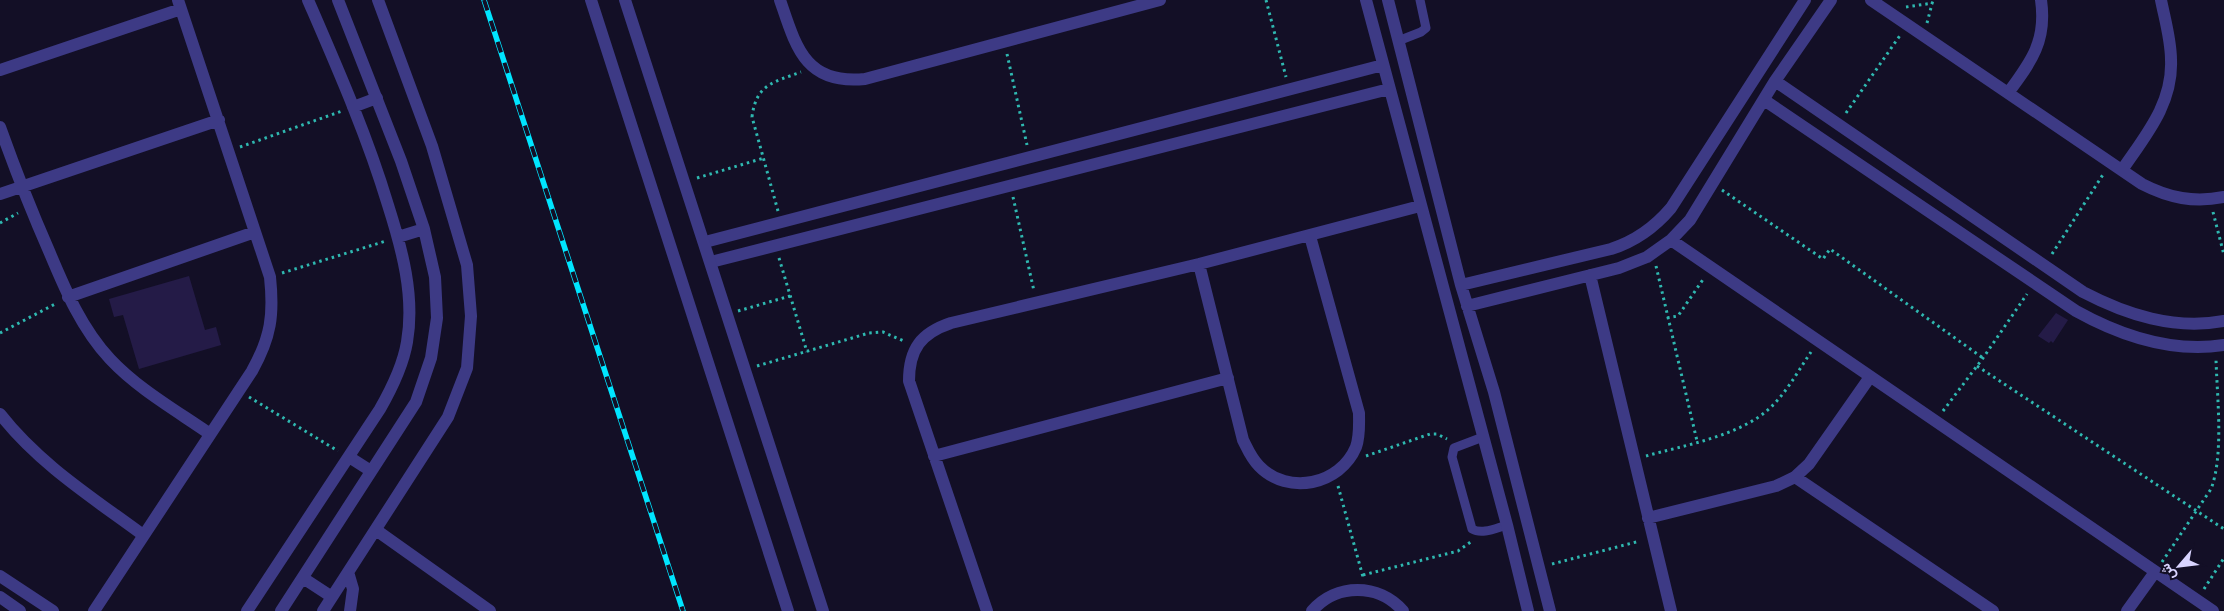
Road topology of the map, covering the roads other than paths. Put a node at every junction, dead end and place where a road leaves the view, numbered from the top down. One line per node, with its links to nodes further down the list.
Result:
1 (308, 0): 28 (street)
2 (338, 0): 25 (street)
3 (378, 0): 73 (street)
4 (591, 0): 89 (street)
5 (626, 0): 46 (street)
6 (780, 0): 17 (street)
7 (1160, 0): 17 (street)
8 (1367, 0): 19 (street)
9 (1388, 0): 18 (street)
10 (1420, 0): 18 (lane)
11 (1805, 0): 34 (street)
12 (1831, 0): 21 (street)
13 (1871, 0): 24 (street)
14 (2041, 0): 24 (street)
15 (2161, 0): 33 (street)
16 (180, 5): 20 (street); 29 (street)
17 (1117, 6)
18 (1398, 40): 53 (street)
19 (1383, 65): 22 (street); 23 (street)
20 (0, 70)
21 (1775, 81): 26 (street); 30 (street)
22 (1322, 82): 27 (street); 40 (street)
23 (1389, 89): 27 (street); 39 (street)
24 (2008, 93): 33 (street)
25 (377, 98): 28 (street); 41 (street)
26 (1764, 100): 32 (street); 37 (street)
27 (1326, 103): 47 (street)
28 (353, 107): 44 (street)
29 (219, 120): 35 (street); 42 (street)
30 (1833, 121): 32 (street); 51 (street)
31 (0, 127): 35 (street)
32 (1817, 135): 54 (street)
33 (2122, 170): 38 (street)
34 (1686, 184): 37 (street); 50 (street)
35 (21, 187): 36 (street); 56 (street)
36 (0, 194)
37 (1706, 197): 45 (street)
38 (2224, 197)
39 (1420, 206): 43 (street); 63 (street)
40 (764, 227): 46 (street); 47 (street)
41 (424, 229): 44 (street); 69 (street)
42 (255, 232): 56 (street); 65 (street)
43 (1310, 236): 49 (street); 61 (street)
44 (398, 237): 68 (street)
45 (1671, 240): 52 (street); 60 (street)
46 (705, 242): 48 (street)
47 (772, 246): 48 (street)
48 (711, 262): 90 (street)
49 (1198, 264): 61 (street); 67 (street)
50 (1525, 270): 53 (street); 55 (street)
51 (2056, 273): 54 (street); 58 (street)
52 (1590, 276): 55 (street); 71 (street)
53 (1462, 285): 57 (street)
54 (2040, 286): 59 (street)
55 (1529, 290): 57 (street)
56 (68, 297): 65 (street)
57 (1467, 306): 62 (street)
58 (2224, 321)
59 (2220, 345)
60 (1870, 377): 70 (street); 76 (street)
61 (1228, 378): 67 (street)
62 (1494, 392): 63 (street); 95 (street)
63 (1472, 398): 66 (street)
64 (0, 414): 74 (street)
65 (210, 434): 74 (street)
66 (1483, 437): 72 (street); 72 (lane)
67 (934, 456): 91 (street)
68 (349, 457): 69 (street); 84 (street)
69 (371, 471): 78 (street)
70 (1795, 477): 71 (street); 97 (street)
71 (1648, 518): 96 (street)
72 (1507, 525): 94 (street)
73 (376, 530): 75 (street); 88 (street)
74 (143, 535): 83 (street)
75 (348, 572): 80 (street); 87 (street)
76 (2155, 572): 98 (street); 99 (street)
77 (0, 576): 82 (street)
78 (302, 578): 80 (street); 85 (street)
79 (0, 597): 81 (street)
80 (332, 597): 86 (street)
81 (20, 611)
82 (53, 611)
83 (94, 611)
84 (247, 611)
85 (281, 611)
86 (323, 611)
87 (350, 611)
88 (490, 611)
89 (788, 611)
90 (823, 611)
91 (987, 611)
92 (1312, 611): 93 (street)
93 (1403, 611)
94 (1528, 611)
95 (1550, 611)
96 (1671, 611)
97 (1993, 611)
98 (2126, 611)
99 (2213, 611)

